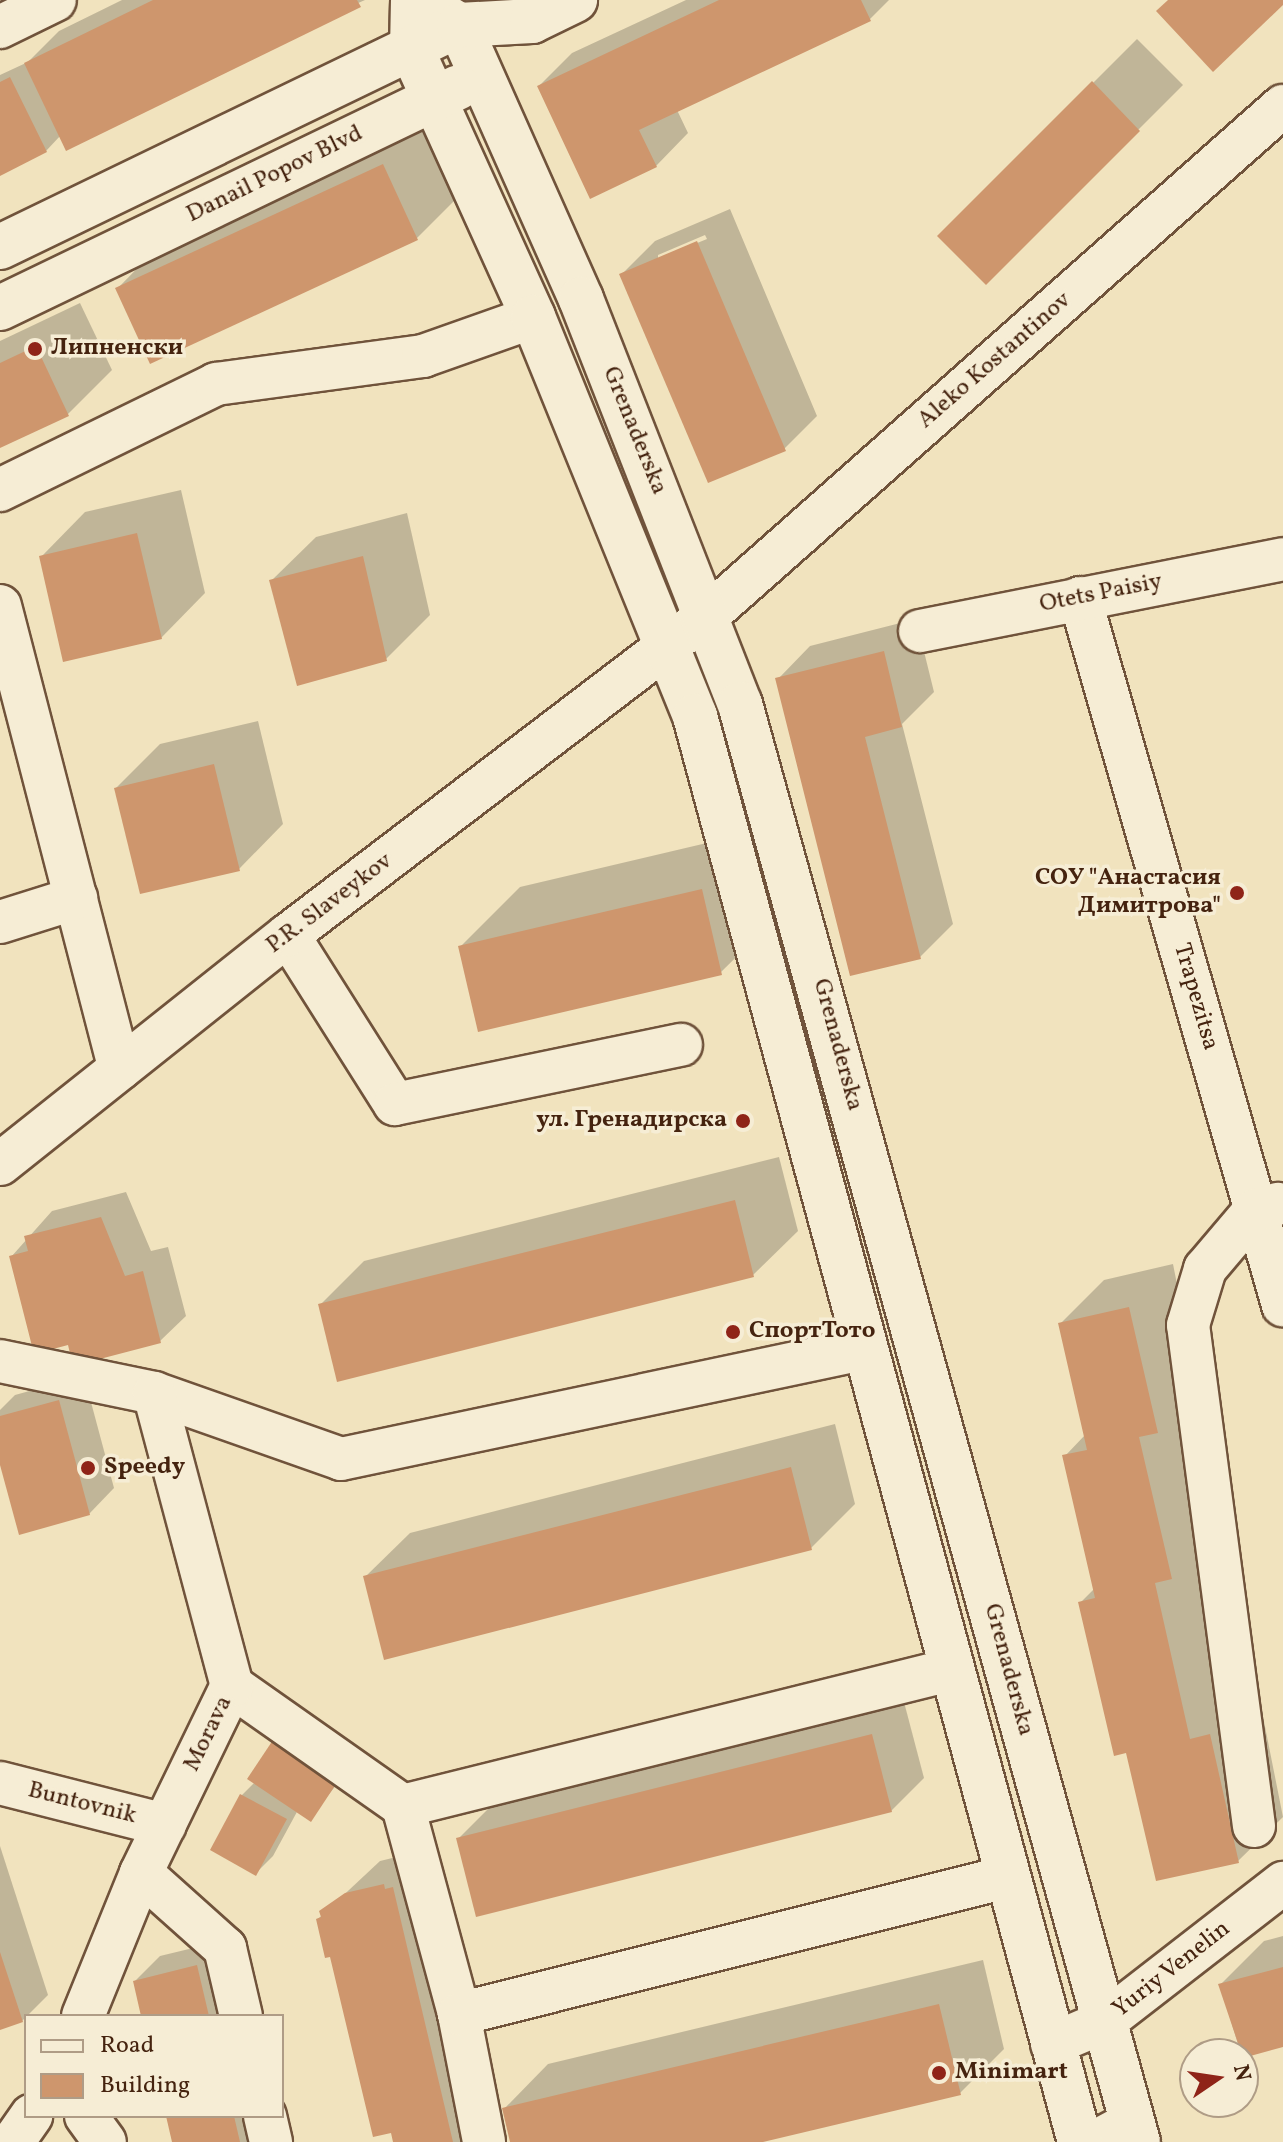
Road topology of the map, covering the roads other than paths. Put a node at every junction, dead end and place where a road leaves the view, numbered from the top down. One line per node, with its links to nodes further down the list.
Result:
1 (55, 0): 6 (street)
2 (415, 0): 5 (street); 7 (street)
3 (575, 0): 4 (street, Danail Popov Blvd)
4 (532, 21): 5 (street, Danail Popov Blvd); 8 (street, Danail Popov Blvd)
5 (459, 25): 7 (street, Danail Popov Blvd); 8 (street, Grenaderska)
6 (0, 27)
7 (412, 50): 9 (street); 11 (street, Danail Popov Blvd)
8 (481, 77): 9 (street, Danail Popov Blvd); 18 (street, Grenaderska)
9 (434, 99): 12 (street, Danail Popov Blvd); 13 (street)
10 (1283, 106): 18 (street, Aleko Kostantinov)
11 (0, 247)
12 (0, 308)
13 (533, 317): 14 (street); 20 (street)
14 (0, 490)
15 (1283, 559): 16 (street, Otets Paisiy)
16 (1080, 598): 19 (street, Otets Paisiy); 27 (street, Trapezitsa)
17 (0, 606): 21 (street)
18 (708, 615): 20 (street, Aleko Kostantinov); 44 (street, Grenaderska)
19 (920, 631)
20 (666, 649): 23 (street, P.R. Slaveykov); 29 (street)
21 (76, 898): 22 (street); 25 (street)
22 (0, 922)
23 (288, 935): 24 (street); 25 (street, P.R. Slaveykov)
24 (681, 1045)
25 (120, 1069): 26 (street, P.R. Slaveykov)
26 (0, 1164)
27 (1269, 1206): 28 (street, Trapezitsa); 37 (street)
28 (1283, 1305)
29 (862, 1349): 31 (street); 32 (street)
30 (0, 1361): 31 (street)
31 (154, 1393): 33 (street, Morava)
32 (950, 1670): 35 (street); 39 (street)
33 (232, 1686): 35 (street); 36 (street, Morava)
34 (0, 1783): 36 (street, Buntovnik)
35 (403, 1806): 43 (street)
36 (165, 1825): 38 (street, Morava)
37 (1254, 1826)
38 (141, 1873): 41 (street, Morava); 42 (street)
39 (1007, 1877): 43 (street); 45 (street)
40 (1283, 1883): 44 (street, Yuriy Venelin)
41 (84, 2014)
42 (241, 2014)
43 (459, 2014): 53 (street)
44 (1104, 2022): 45 (street, Yuriy Venelin); 49 (street, Grenaderska)
45 (1052, 2044): 54 (street)
46 (30, 2118): 50 (street)
47 (87, 2118): 51 (street)
48 (265, 2118): 52 (street)
49 (1121, 2135)
50 (13, 2142)
51 (105, 2142)
52 (271, 2142)
53 (484, 2142)
54 (1080, 2142)

